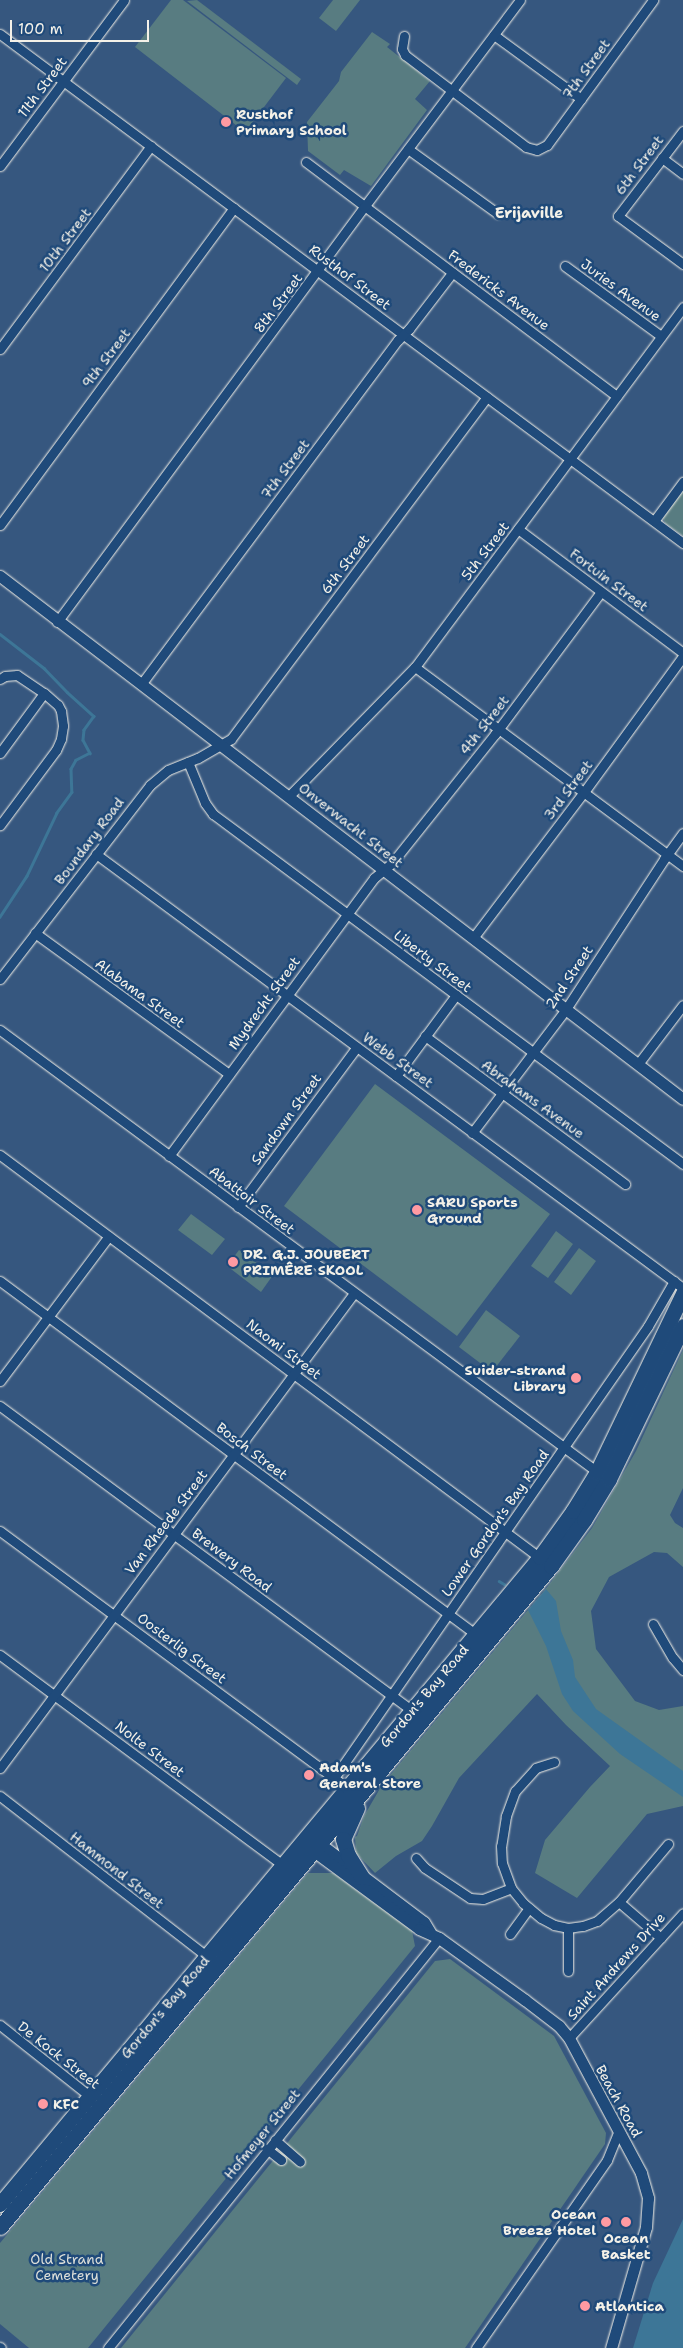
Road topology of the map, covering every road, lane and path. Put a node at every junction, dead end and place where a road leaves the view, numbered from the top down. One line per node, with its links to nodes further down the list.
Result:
1 (124, 0): 7 (street, 11th Street)
2 (520, 0): 5 (street, 8th Street)
3 (653, 0): 9 (street, 7th Street)
4 (0, 34): 7 (street, Rusthof Street)
5 (494, 35): 8 (street, 8th Street); 9 (street)
6 (404, 36): 8 (street)
7 (63, 81): 11 (street, Rusthof Street); 15 (street, 11th Street)
8 (451, 90): 9 (street, 7th Street); 12 (street, 8th Street)
9 (581, 99)
10 (683, 131): 13 (street, 6th Street)
11 (151, 146): 18 (street, Rusthof Street); 27 (street, 10th Street)
12 (408, 149): 17 (street, 8th Street); 19 (street)
13 (662, 158): 16 (street); 20 (street, 6th Street)
14 (306, 162): 17 (street, Fredericks Avenue)
15 (0, 166)
16 (683, 174)
17 (364, 206): 22 (street, 8th Street); 23 (street, Fredericks Avenue)
18 (234, 208): 22 (street, Rusthof Street); 33 (street, 9th Street)
19 (498, 214)
20 (683, 264)
21 (565, 266): 26 (street, Juries Avenue)
22 (318, 271): 25 (street, Rusthof Street); 38 (street, 8th Street)
23 (452, 273): 25 (street, 7th Street); 28 (street, Fredericks Avenue)
24 (683, 307): 26 (street, 5th Street)
25 (404, 334): 29 (street, Rusthof Street); 42 (street, 7th Street)
26 (661, 336): 28 (street, 5th Street)
27 (0, 349)
28 (617, 396): 30 (street, 5th Street)
29 (487, 397): 30 (street, Rusthof Street); 45 (street, 6th Street)
30 (570, 458): 32 (street, Rusthof Street); 34 (street, 5th Street)
31 (683, 482): 32 (street)
32 (654, 521): 35 (street, Rusthof Street)
33 (0, 525)
34 (518, 530): 37 (street, Fortuin Street); 40 (street, 5th Street)
35 (683, 543)
36 (0, 576): 38 (street, Onverwacht Street)
37 (601, 592): 39 (street, Fortuin Street); 44 (street, 4th Street)
38 (58, 622): 42 (street, Onverwacht Street)
39 (683, 655): 48 (street, 3rd Street)
40 (415, 667): 44 (street); 49 (street, 5th Street)
41 (0, 679): 43 (street)
42 (142, 684): 45 (street, Onverwacht Street)
43 (44, 693): 46 (street); 50 (street)
44 (499, 729): 48 (street); 55 (street, 4th Street)
45 (221, 744): 47 (street, Boundary Road); 49 (street, Onverwacht Street)
46 (0, 753)
47 (188, 762): 52 (street, Boundary Road); 56 (street, Liberty Street)
48 (584, 792): 53 (street); 58 (street, 3rd Street)
49 (289, 796): 55 (street, Onverwacht Street)
50 (0, 825)
51 (683, 833): 53 (street, 2nd Street)
52 (96, 854): 57 (street, Boundary Road); 61 (street, Webb Street)
53 (667, 854): 54 (street); 63 (street, 2nd Street)
54 (683, 866)
55 (384, 869): 56 (street, Mydrecht Street); 58 (street, Onverwacht Street)
56 (347, 914): 60 (street, Liberty Street); 61 (street, Mydrecht Street)
57 (35, 933): 59 (street, Boundary Road); 69 (street, Alabama Street)
58 (473, 938): 63 (street, Onverwacht Street)
59 (0, 979)
60 (456, 995): 65 (street); 67 (street, Liberty Street)
61 (287, 996): 66 (street, Webb Street); 69 (street, Mydrecht Street)
62 (682, 1008): 68 (street)
63 (566, 1009): 67 (street, 2nd Street); 68 (street, Onverwacht Street)
64 (0, 1030): 75 (street, Abattoir Street)
65 (425, 1036): 70 (street); 71 (street, Abrahams Avenue)
66 (356, 1047): 70 (street, Webb Street); 78 (street, Sandown Street)
67 (532, 1052): 71 (street, 2nd Street); 76 (street, Liberty Street)
68 (638, 1064): 72 (street, Onverwacht Street)
69 (229, 1074): 75 (street, Mydrecht Street)
70 (396, 1076): 73 (street, Webb Street)
71 (502, 1093): 73 (street, 2nd Street); 77 (street, Abrahams Avenue)
72 (683, 1099)
73 (472, 1132): 81 (street, Webb Street)
74 (0, 1155): 79 (street, Naomi Street)
75 (169, 1156): 78 (street, Abattoir Street)
76 (683, 1164)
77 (624, 1184)
78 (238, 1207): 83 (street, Abattoir Street)
79 (109, 1236): 85 (street); 87 (street, Naomi Street)
80 (0, 1281): 85 (street, Bosch Street)
81 (674, 1281): 82 (street, Webb Street); 90 (street, Lower Gordon's Bay Road)
82 (683, 1288)
83 (354, 1293): 87 (street, Van Rheede Street); 90 (street, Abattoir Street)
84 (683, 1294): 92 (main road, Gordon's Bay Road)
85 (47, 1316): 88 (street); 91 (street, Bosch Street)
86 (683, 1326): 92 (main road, Gordon's Bay Road)
87 (294, 1374): 91 (street, Van Rheede Street); 94 (street, Naomi Street)
88 (0, 1381)
89 (0, 1406): 95 (street, Brewery Road)
90 (564, 1448): 92 (street, Abattoir Street); 94 (street, Lower Gordon's Bay Road)
91 (234, 1454): 95 (street, Van Rheede Street); 97 (street, Bosch Street)
92 (603, 1476): 96 (main road, Gordon's Bay Road)
93 (0, 1531): 98 (street, Oosterlig Street)
94 (506, 1531): 96 (street, Naomi Street); 97 (street, Lower Gordon's Bay Road)
95 (174, 1535): 98 (street, Van Rheede Street); 104 (street, Brewery Road)
96 (545, 1562): 100 (main road, Gordon's Bay Road)
97 (448, 1614): 100 (street, Bosch Street); 104 (street, Lower Gordon's Bay Road)
98 (114, 1615): 103 (street, Van Rheede Street); 108 (street, Oosterlig Street)
99 (653, 1624): 102 (street)
100 (481, 1639): 105 (main road, Gordon's Bay Road)
101 (0, 1655): 103 (street, Nolte Street)
102 (683, 1670)
103 (54, 1695): 107 (street, Van Rheede Street); 115 (street, Nolte Street)
104 (391, 1696): 105 (street, Brewery Road); 108 (street, Lower Gordon's Bay Road)
105 (418, 1715): 109 (main road, Gordon's Bay Road); 110 (main road, Gordon's Bay Road)
106 (554, 1762): 117 (street)
107 (0, 1768)
108 (334, 1778): 109 (street, Oosterlig Street)
109 (347, 1788): 112 (main road, Gordon's Bay Road)
110 (366, 1788): 112 (main road, Gordon's Bay Road); 116 (main road)
111 (0, 1796): 125 (street, Hammond Street)
112 (311, 1842): 115 (main road, Gordon's Bay Road); 116 (street, Beach Road); 123 (street, Beach Road); 125 (main road, Gordon's Bay Road)
113 (668, 1844): 118 (street)
114 (416, 1858): 117 (street)
115 (283, 1865): 125 (main road, Gordon's Bay Road)
116 (362, 1877): 123 (street, Beach Road)
117 (511, 1888): 119 (street)
118 (619, 1902): 121 (street); 124 (street)
119 (529, 1908): 121 (street); 122 (street)
120 (683, 1913): 124 (street, Saint Andrews Drive)
121 (568, 1928): 126 (street)
122 (510, 1934)
123 (435, 1935): 128 (street, Beach Road); 131 (street, Hofmeyer Street)
124 (661, 1938): 128 (street, Saint Andrews Drive)
125 (212, 1961): 129 (main road, Gordon's Bay Road)
126 (568, 1971)
127 (0, 2025): 129 (street, De Kock Street)
128 (568, 2038): 130 (street, Beach Road)
129 (96, 2101): 135 (main road, Gordon's Bay Road); 136 (main road, Gordon's Bay Road)
130 (619, 2131): 138 (street); 139 (street, Beach Road)
131 (275, 2140): 132 (street, Hofmeyer Street); 134 (street)
132 (267, 2150): 133 (street); 137 (street, Hofmeyer Street)
133 (280, 2160)
134 (300, 2162)
135 (0, 2204)
136 (0, 2227)
137 (108, 2348)
138 (476, 2348)
139 (611, 2348)

